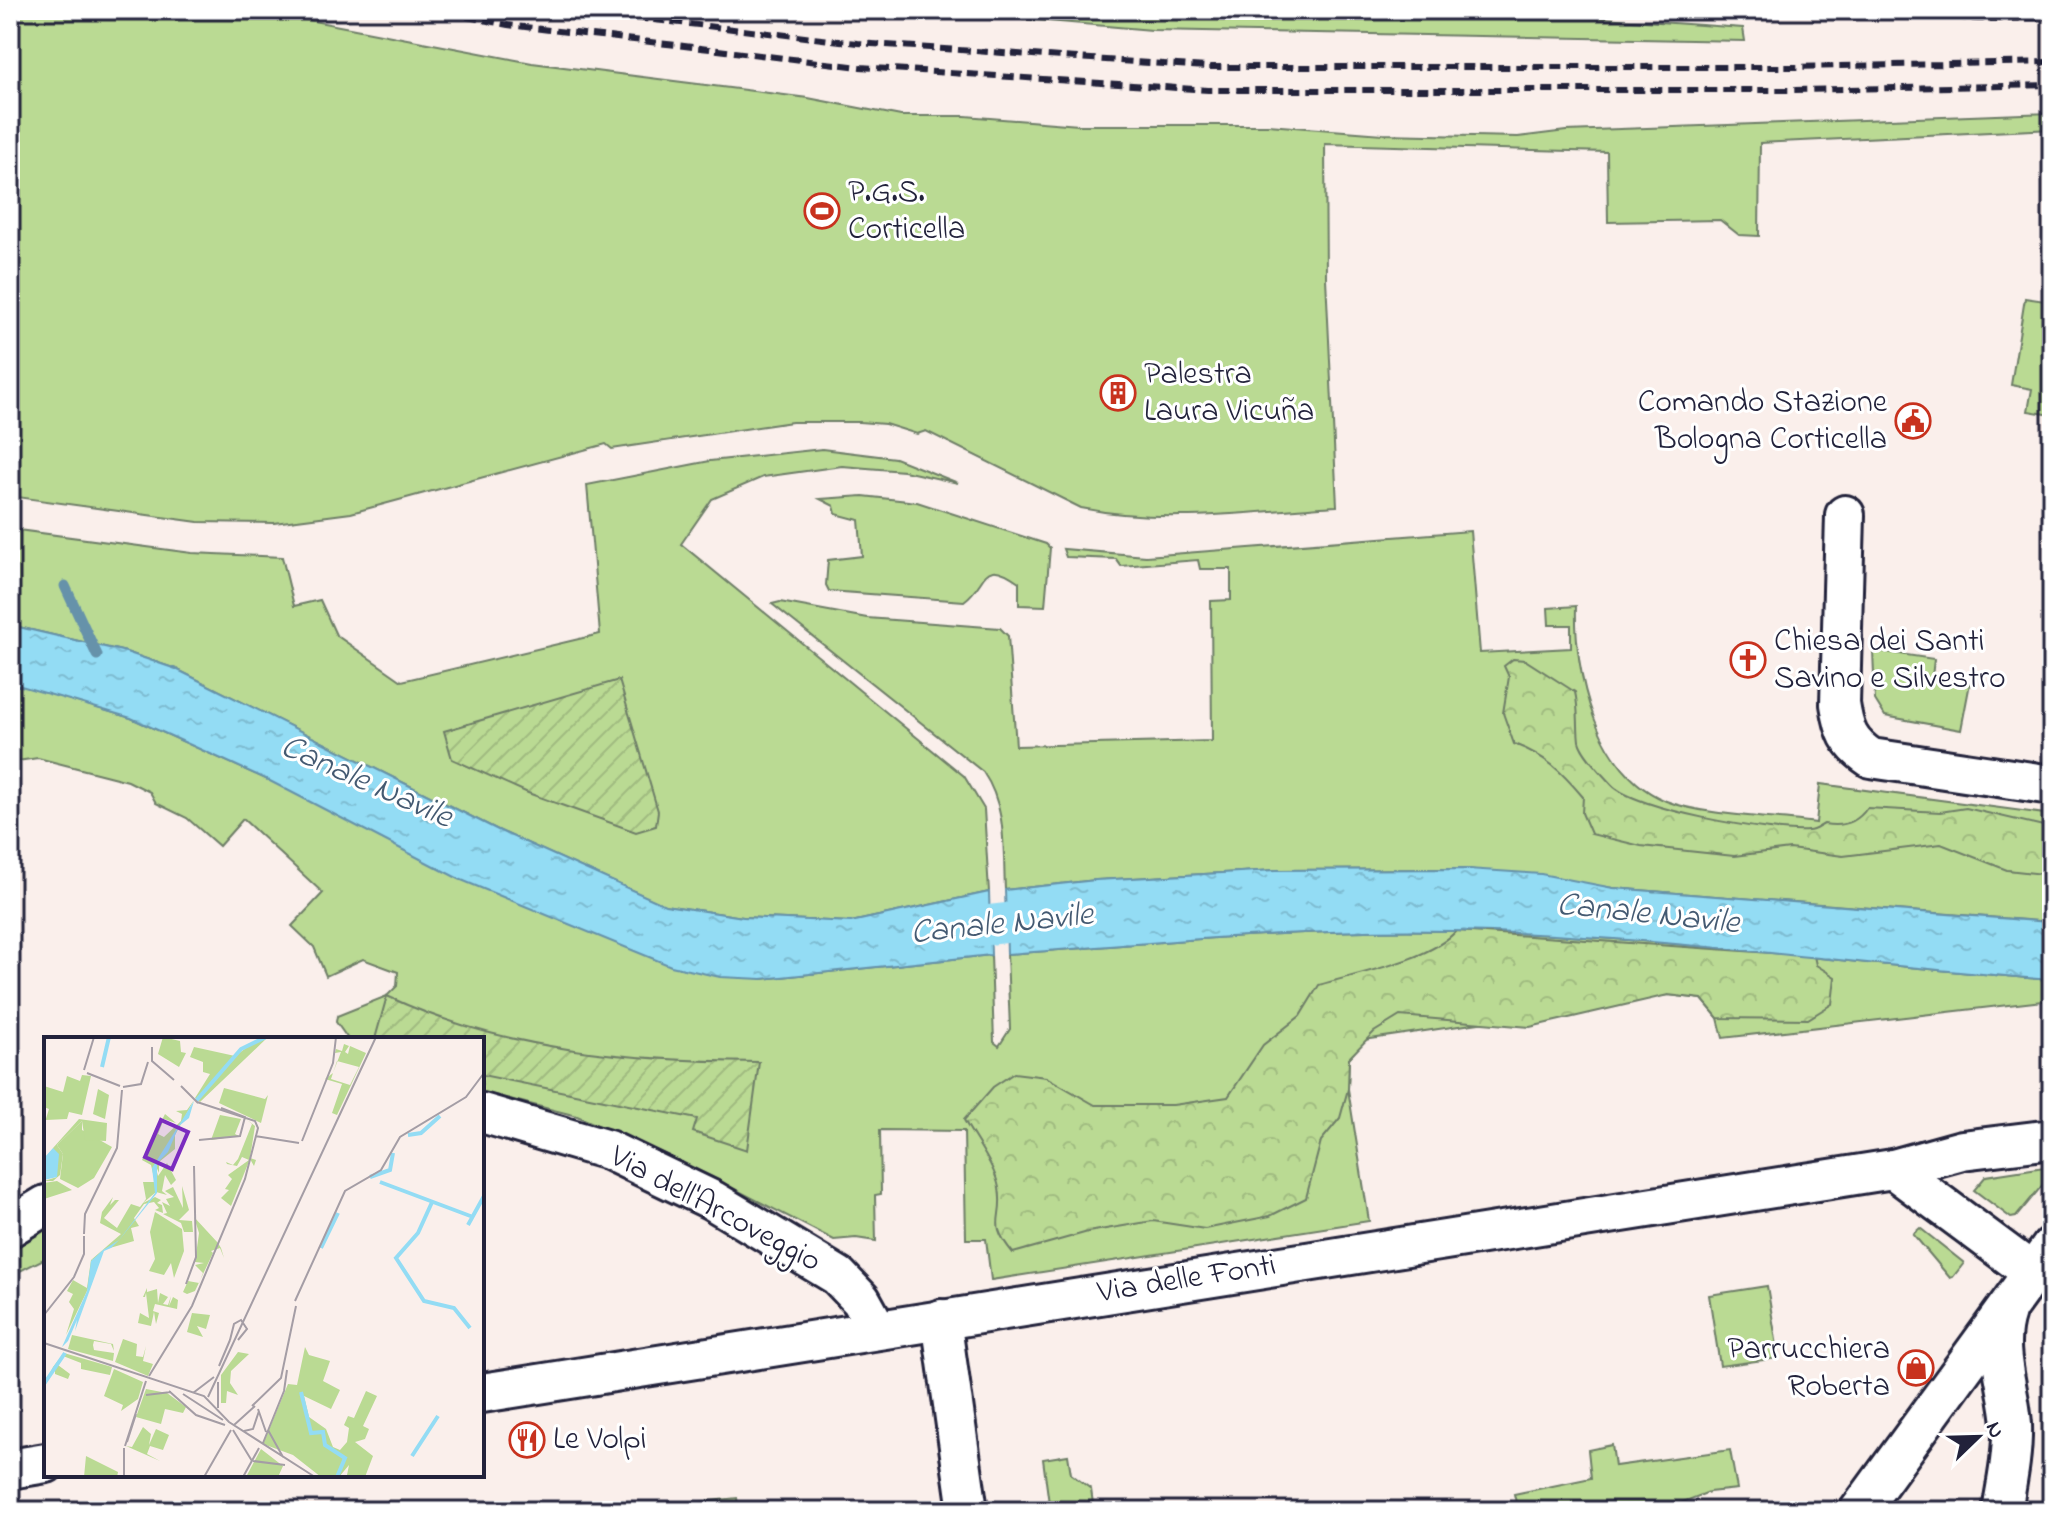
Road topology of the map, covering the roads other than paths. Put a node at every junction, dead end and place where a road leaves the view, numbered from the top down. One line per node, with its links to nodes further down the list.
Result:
1 (1845, 515): 2 (street)
2 (2052, 785)
3 (484, 1114): 11 (street, Via dell'Arcoveggio)
4 (2052, 1139): 5 (street, Via delle Fonti)
5 (1893, 1169): 8 (street); 10 (street, Via delle Fonti)
6 (44, 1206): 7 (street)
7 (10, 1227)
8 (2042, 1260): 9 (street)
9 (2007, 1310): 16 (street); 17 (street)
10 (941, 1319): 11 (street, Via delle Fonti); 15 (street)
11 (877, 1329): 12 (street, Via delle Fonti)
12 (484, 1393)
13 (44, 1463): 14 (street)
14 (10, 1469)
15 (968, 1511)
16 (1859, 1511)
17 (2002, 1511)

